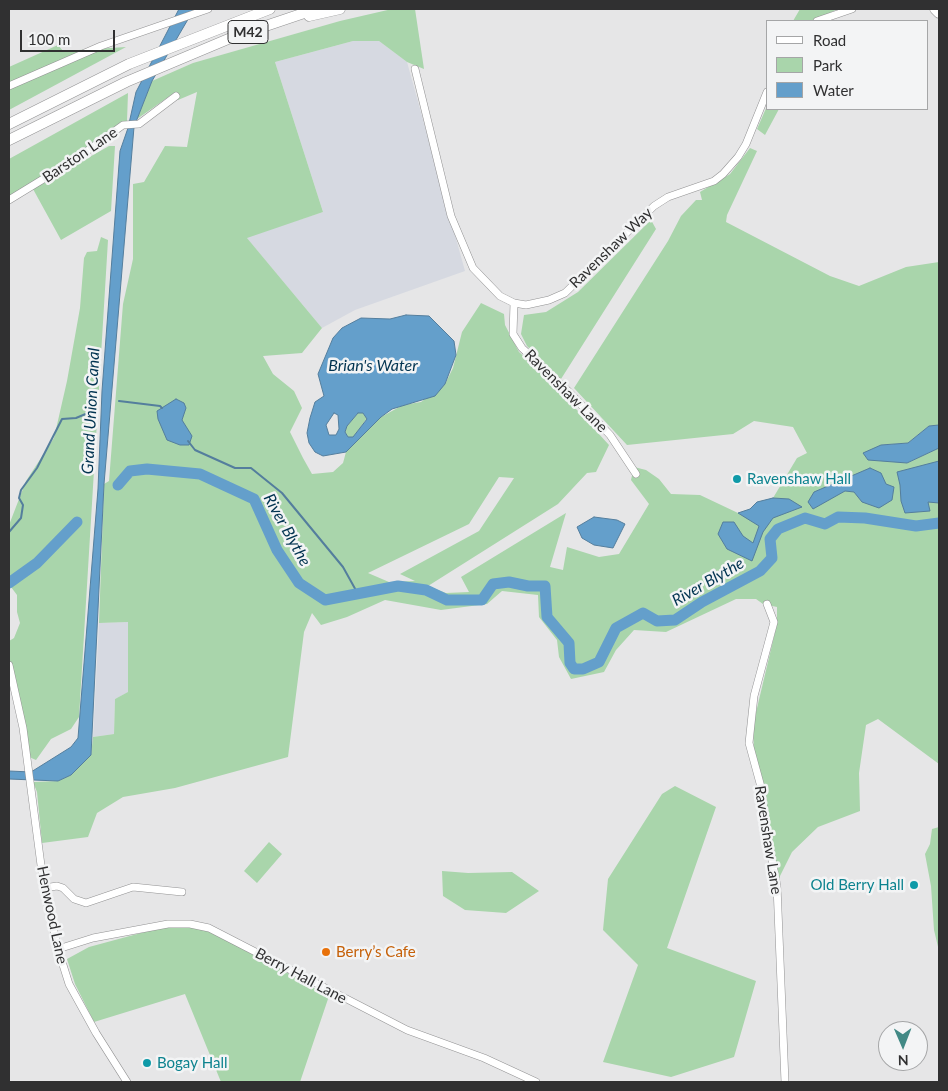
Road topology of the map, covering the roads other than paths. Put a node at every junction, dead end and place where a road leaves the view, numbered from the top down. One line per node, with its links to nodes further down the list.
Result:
1 (208, 9): 11 (street)
2 (272, 9): 14 (highway, M42)
3 (316, 9): 9 (highway, M42)
4 (340, 9): 9 (highway)
5 (852, 9): 8 (street)
6 (935, 9): 7 (highway)
7 (939, 13)
8 (820, 20)
9 (260, 28): 15 (highway, M42)
10 (415, 69): 17 (street)
11 (9, 86)
12 (766, 94): 17 (street, Ravenshaw Way)
13 (176, 96): 16 (street, Barston Lane)
14 (9, 124)
15 (9, 140)
16 (9, 200)
17 (514, 303): 18 (street, Ravenshaw Lane)
18 (636, 474)
19 (767, 604): 26 (street, Ravenshaw Lane)
20 (9, 665): 21 (street, Henwood Lane)
21 (44, 888): 22 (street); 23 (street, Henwood Lane)
22 (182, 892)
23 (58, 949): 24 (street, Henwood Lane); 25 (street, Berry Hall Lane)
24 (127, 1082)
25 (536, 1082)
26 (785, 1082)

